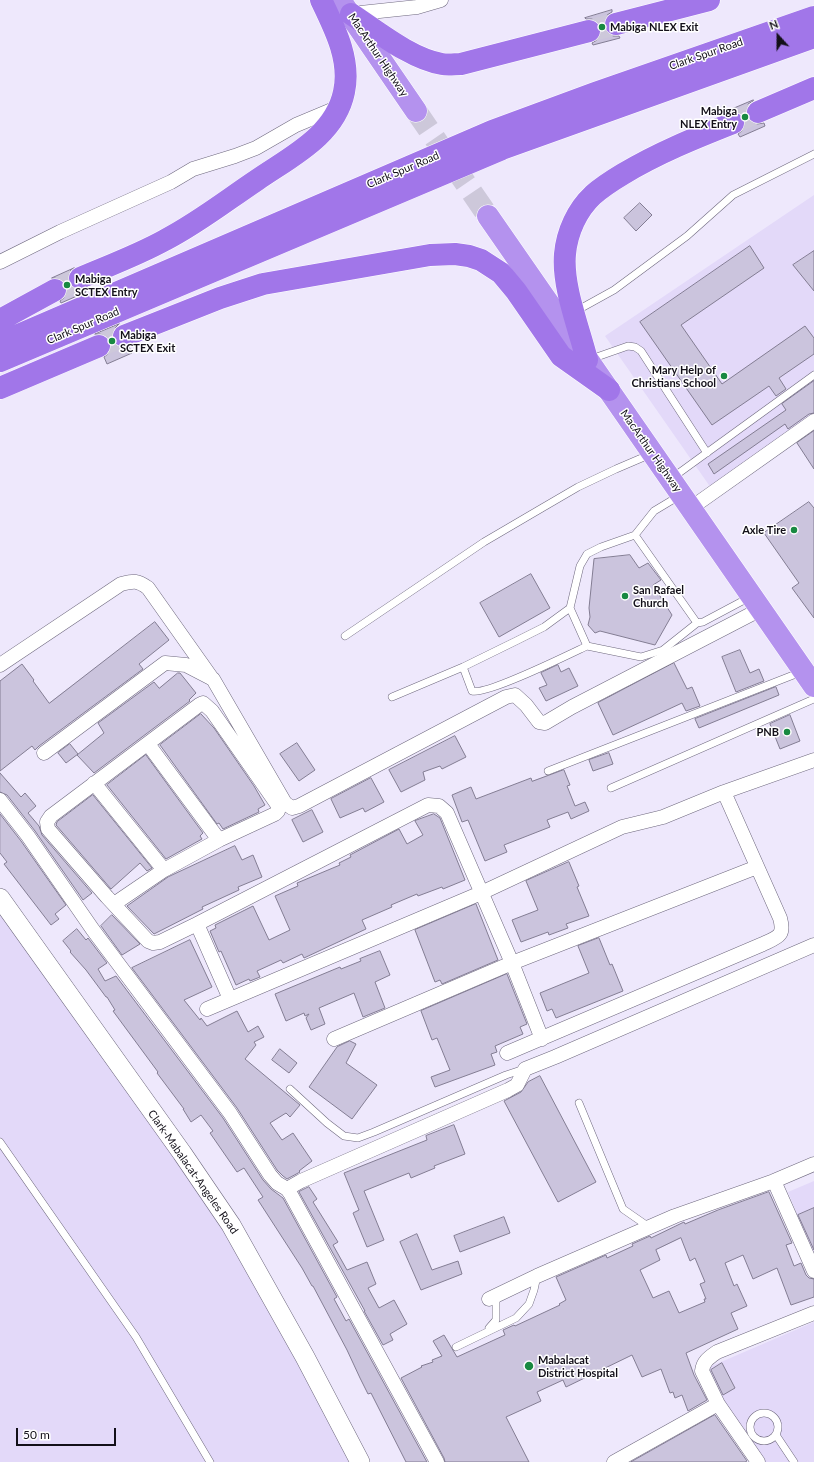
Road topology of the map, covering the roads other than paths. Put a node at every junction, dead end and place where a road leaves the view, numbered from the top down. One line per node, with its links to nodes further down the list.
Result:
1 (322, 0): 10 (highway)
2 (441, 0): 4 (street)
3 (709, 0): 6 (highway)
4 (346, 7): 7 (highway); 11 (highway, MacArthur Highway)
5 (814, 17): 22 (highway, Clark Spur Road)
6 (616, 24)
7 (589, 31)
8 (814, 37): 25 (highway, Clark Spur Road)
9 (814, 88): 12 (highway)
10 (339, 107): 16 (street); 17 (highway)
11 (416, 111)
12 (758, 112)
13 (733, 122): 19 (highway)
14 (814, 154): 19 (lane)
15 (488, 216): 24 (highway, MacArthur Highway)
16 (0, 262)
17 (80, 278)
18 (55, 290): 20 (highway)
19 (574, 312): 24 (highway)
20 (0, 320)
21 (124, 336): 28 (highway)
22 (0, 343)
23 (99, 346): 27 (highway)
24 (587, 360): 28 (highway, MacArthur Highway); 31 (lane)
25 (0, 361)
26 (814, 375): 31 (lane)
27 (0, 388)
28 (609, 390): 30 (highway, MacArthur Highway)
29 (814, 421): 32 (street)
30 (653, 453): 32 (highway, MacArthur Highway); 37 (lane)
31 (707, 453): 32 (lane)
32 (681, 494): 33 (lane); 34 (highway, MacArthur Highway)
33 (635, 535): 35 (lane); 36 (lane)
34 (756, 602): 36 (lane); 41 (highway, MacArthur Highway); 42 (street)
35 (570, 608): 38 (lane); 40 (lane)
36 (697, 624): 38 (lane)
37 (345, 636)
38 (587, 646): 40 (lane)
39 (0, 665): 42 (street)
40 (463, 667): 43 (lane)
41 (809, 678): 48 (lane)
42 (213, 679): 46 (street)
43 (392, 697)
44 (814, 699): 50 (lane)
45 (148, 744): 49 (street); 53 (street); 53 (street)
46 (44, 753)
47 (814, 760): 51 (street)
48 (548, 771)
49 (94, 783): 55 (street); 58 (street)
50 (611, 788)
51 (724, 792): 54 (street); 56 (street)
52 (0, 800): 73 (street)
53 (219, 840): 55 (street)
54 (757, 867): 61 (street); 65 (street)
55 (164, 870): 58 (street)
56 (481, 893): 59 (street); 61 (street); 62 (street)
57 (0, 898): 84 (main road, Clark-Mabalacat-Angeles Road)
58 (114, 904): 59 (street)
59 (197, 924): 62 (street)
60 (814, 945): 67 (street)
61 (512, 963): 64 (street); 65 (street)
62 (230, 999): 63 (street)
63 (207, 1010)
64 (334, 1039)
65 (542, 1039): 66 (street)
66 (507, 1053)
67 (525, 1069): 68 (lane); 73 (street)
68 (290, 1089)
69 (579, 1103): 74 (lane)
70 (0, 1142): 83 (lane)
71 (814, 1164): 72 (street)
72 (774, 1181): 74 (street); 75 (street)
73 (287, 1189): 85 (street)
74 (649, 1227): 76 (street)
75 (814, 1271)
76 (537, 1276): 77 (street); 79 (lane)
77 (492, 1297): 79 (lane)
78 (814, 1313): 81 (street)
79 (486, 1332): 80 (lane)
80 (456, 1347)
81 (718, 1404): 86 (street); 87 (street)
82 (776, 1435): 82 (lane); 88 (lane)
83 (210, 1462)
84 (360, 1462)
85 (437, 1462)
86 (614, 1462)
87 (758, 1462)
88 (794, 1462)

